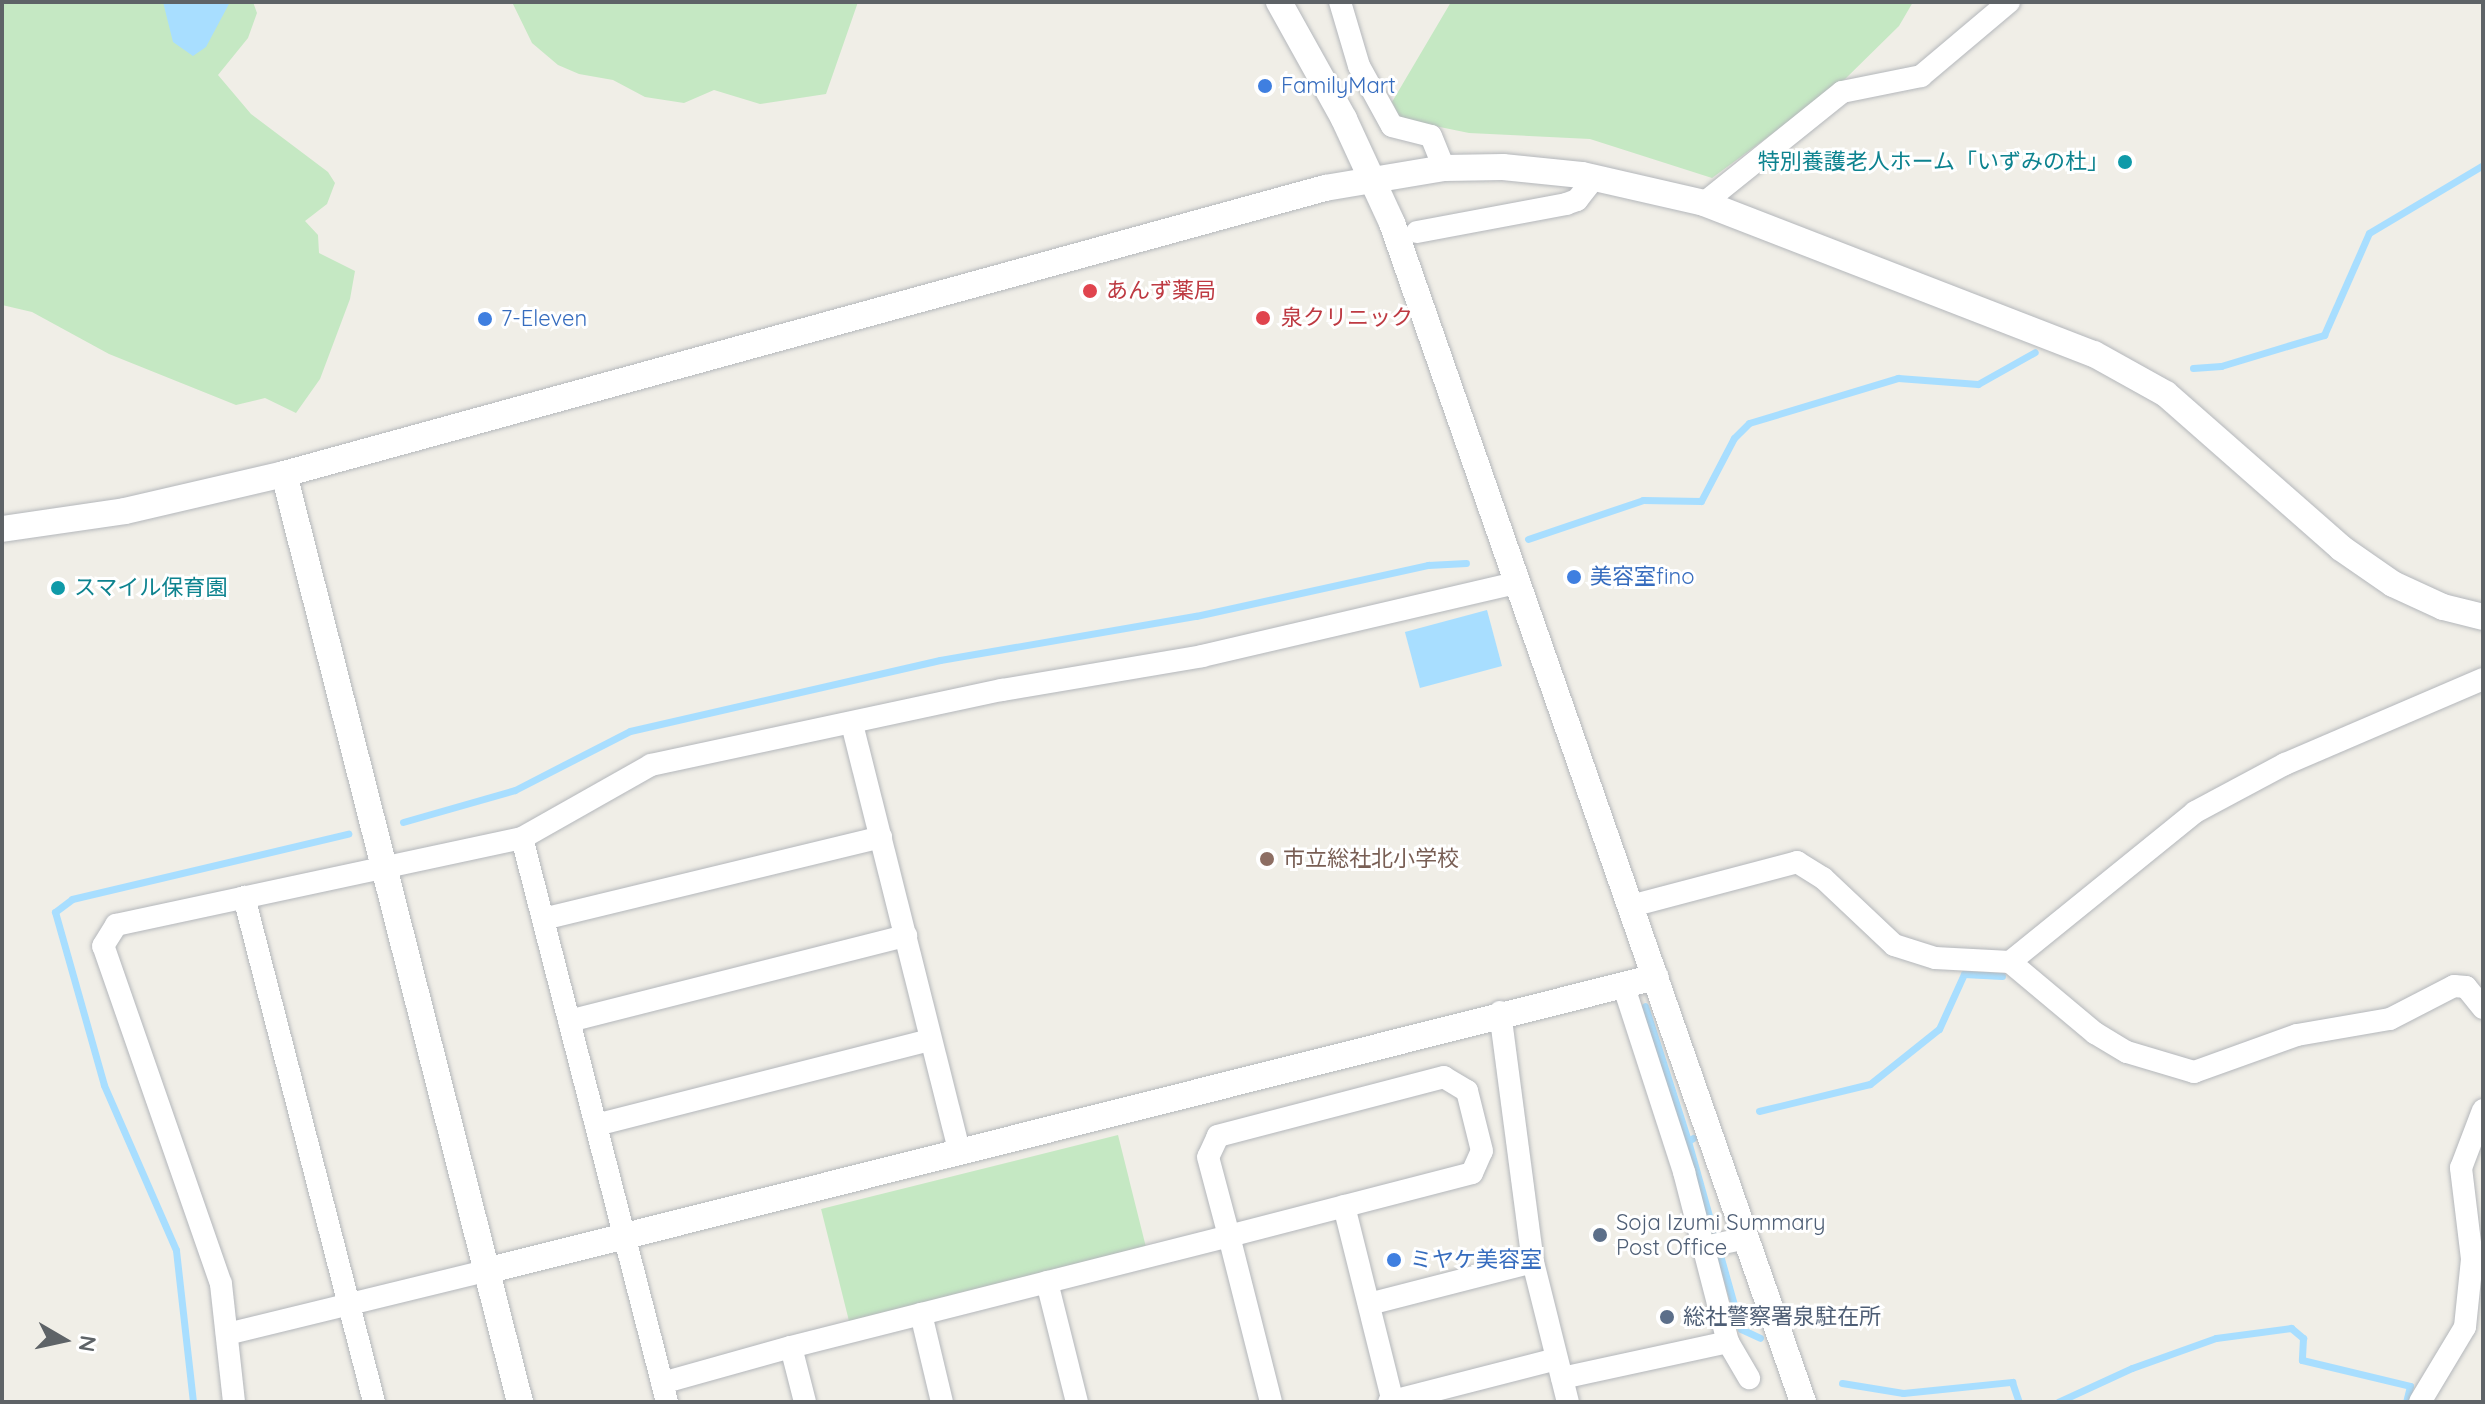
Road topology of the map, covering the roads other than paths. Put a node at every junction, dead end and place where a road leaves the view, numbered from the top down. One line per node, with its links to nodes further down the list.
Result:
1 (1279, 2): 6 (street)
2 (1340, 2): 4 (street)
3 (2009, 2): 7 (street)
4 (1444, 168): 5 (street); 6 (street)
5 (1594, 178): 7 (street); 8 (street)
6 (1374, 179): 9 (street); 11 (street)
7 (1704, 203): 12 (street)
8 (1417, 232)
9 (284, 474): 10 (street); 17 (street)
10 (2, 529)
11 (1516, 583): 14 (street); 19 (street)
12 (2483, 617)
13 (2483, 679): 22 (street)
14 (852, 724): 15 (street); 16 (street)
15 (881, 837): 20 (street); 21 (street)
16 (522, 838): 17 (street); 20 (street)
17 (383, 865): 18 (street); 37 (street)
18 (244, 897): 40 (street); 42 (street)
19 (1631, 906): 22 (street); 23 (street)
20 (543, 919): 27 (street)
21 (906, 936): 27 (street); 28 (street)
22 (2010, 962): 25 (street)
23 (1656, 977): 24 (street); 35 (street)
24 (1623, 984): 26 (street); 35 (street)
25 (2483, 1008)
26 (1500, 1012): 31 (street); 36 (street)
27 (569, 1021): 30 (street)
28 (930, 1040): 30 (street); 31 (street)
29 (2483, 1110): 58 (street)
30 (596, 1125): 33 (street)
31 (959, 1151): 33 (street)
32 (1344, 1206): 34 (street); 34 (street); 39 (street)
33 (624, 1236): 37 (street); 47 (street)
34 (1229, 1236): 38 (street); 54 (street)
35 (1722, 1243): 43 (street); 57 (street)
36 (1533, 1262): 39 (street); 45 (street)
37 (486, 1271): 40 (street); 50 (street)
38 (1047, 1282): 41 (street); 53 (street)
39 (1369, 1304): 55 (street)
40 (350, 1307): 42 (street); 49 (street)
41 (921, 1314): 44 (street); 52 (street)
42 (227, 1334): 48 (street)
43 (1728, 1342): 45 (street); 46 (street)
44 (791, 1347): 47 (street); 51 (street)
45 (1559, 1368): 55 (street); 56 (street)
46 (1749, 1378)
47 (664, 1392)
48 (234, 1402)
49 (374, 1402)
50 (520, 1402)
51 (805, 1402)
52 (942, 1402)
53 (1077, 1402)
54 (1271, 1402)
55 (1391, 1402)
56 (1568, 1402)
57 (1803, 1402)
58 (2420, 1402)

